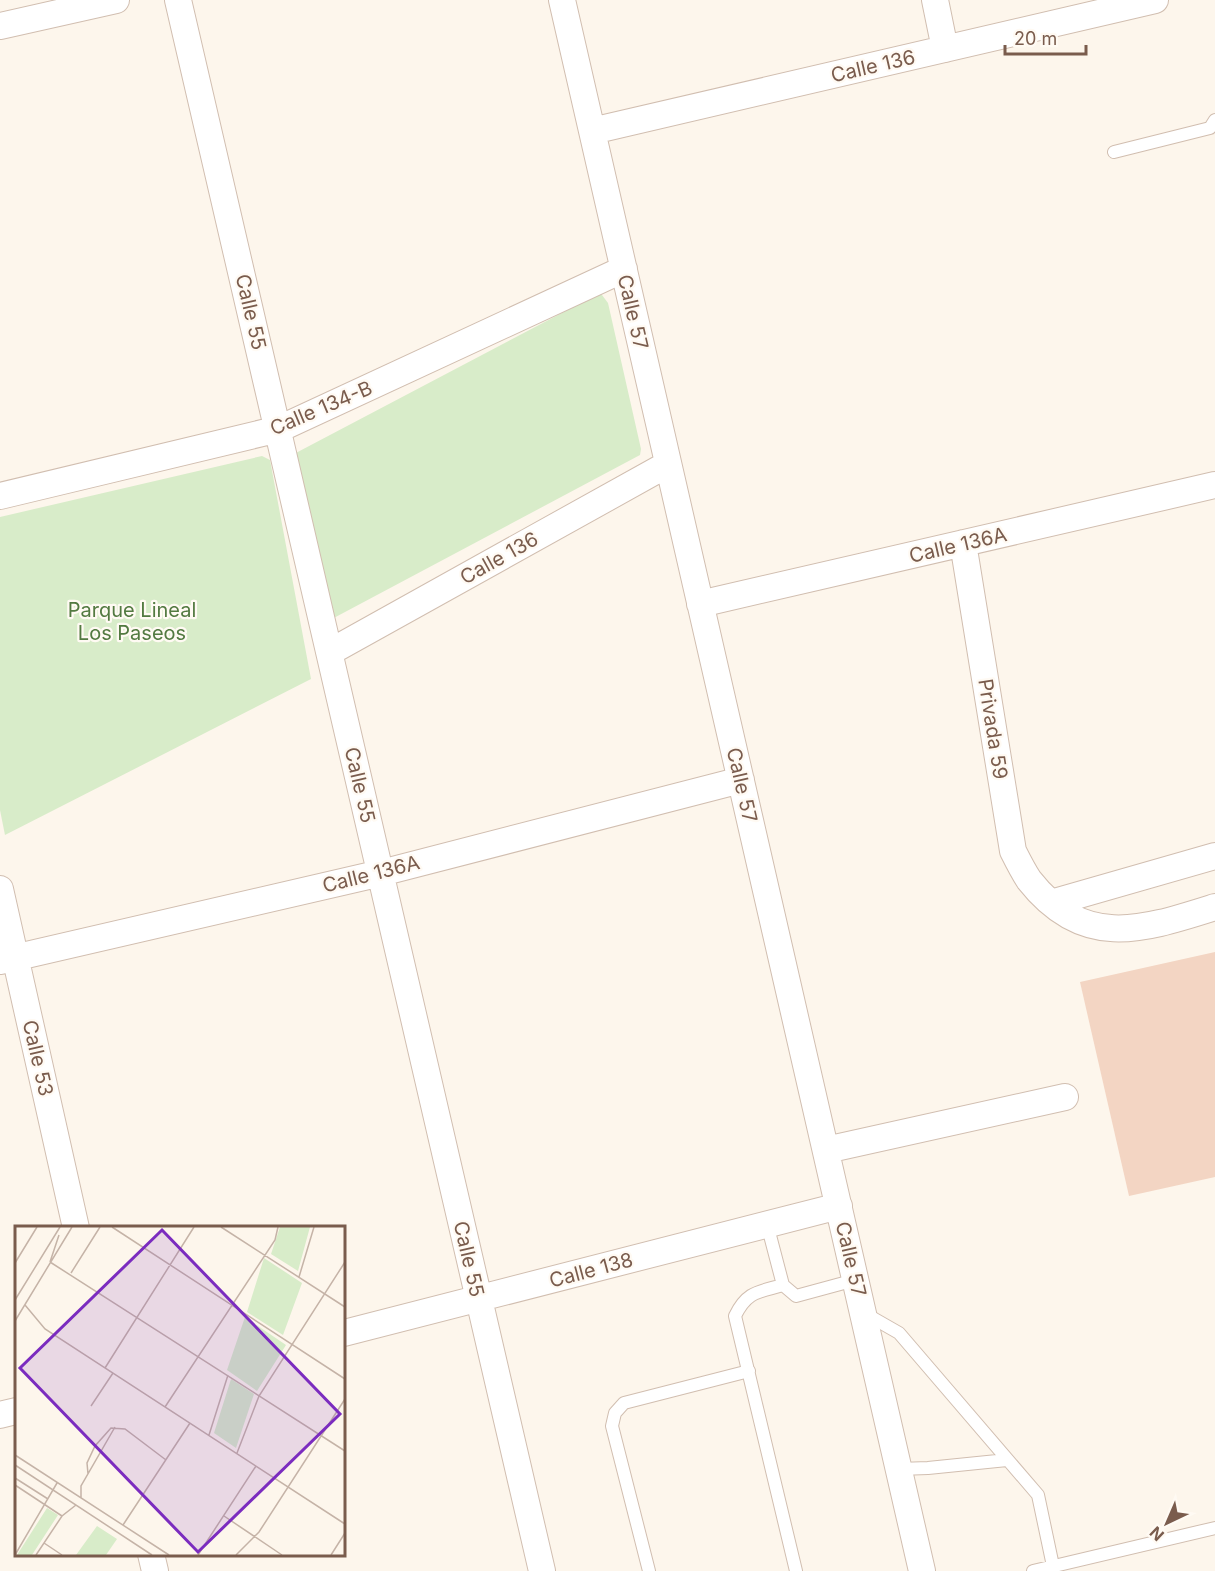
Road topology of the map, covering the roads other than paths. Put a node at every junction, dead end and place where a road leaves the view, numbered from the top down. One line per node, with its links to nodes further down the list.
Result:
1 (116, 0): 6 (street)
2 (178, 0): 12 (street, Calle 55)
3 (562, 0): 9 (street, Calle 57)
4 (935, 0): 7 (street)
5 (1155, 0): 7 (street, Calle 136)
6 (0, 26)
7 (945, 49): 9 (street, Calle 136)
8 (1215, 120): 10 (lane)
9 (592, 131): 11 (street, Calle 57)
10 (1114, 152)
11 (624, 269): 12 (street, Calle 134-B); 13 (street, Calle 57)
12 (279, 429): 15 (street, Calle 134-B); 18 (street, Calle 55)
13 (668, 464): 17 (street, Calle 57); 18 (street, Calle 136)
14 (1215, 485): 16 (street, Calle 136A)
15 (0, 496)
16 (963, 543): 17 (street, Calle 136A); 23 (street, Privada 59)
17 (700, 604): 19 (street, Calle 57)
18 (330, 652): 21 (street, Calle 55)
19 (741, 780): 21 (street, Calle 136A); 27 (street, Calle 57)
20 (1215, 856): 23 (street)
21 (381, 873): 25 (street, Calle 136A); 33 (street, Calle 55)
22 (0, 889): 25 (street, Calle 53)
23 (1051, 903): 24 (street, Privada 59)
24 (1215, 907)
25 (8, 959): 30 (street, Calle 53)
26 (1065, 1097): 27 (street)
27 (826, 1150): 28 (street, Calle 57)
28 (839, 1206): 29 (street, Calle 138); 31 (street, Calle 57)
29 (767, 1224): 32 (lane); 33 (street, Calle 138)
30 (76, 1226)
31 (855, 1280): 32 (lane); 34 (street, Calle 57)
32 (783, 1285): 36 (lane)
33 (478, 1300): 35 (street, Calle 138); 45 (street, Calle 55)
34 (863, 1312): 39 (lane); 40 (street, Calle 57)
35 (345, 1333)
36 (749, 1371): 46 (lane); 47 (lane)
37 (15, 1411): 38 (street)
38 (0, 1415)
39 (1007, 1460): 40 (lane); 43 (lane)
40 (899, 1469): 48 (street, Calle 57)
41 (1215, 1528): 43 (lane)
42 (151, 1556): 44 (street)
43 (1053, 1566): 49 (lane)
44 (155, 1571)
45 (542, 1571)
46 (649, 1571)
47 (796, 1571)
48 (922, 1571)
49 (1033, 1571)

